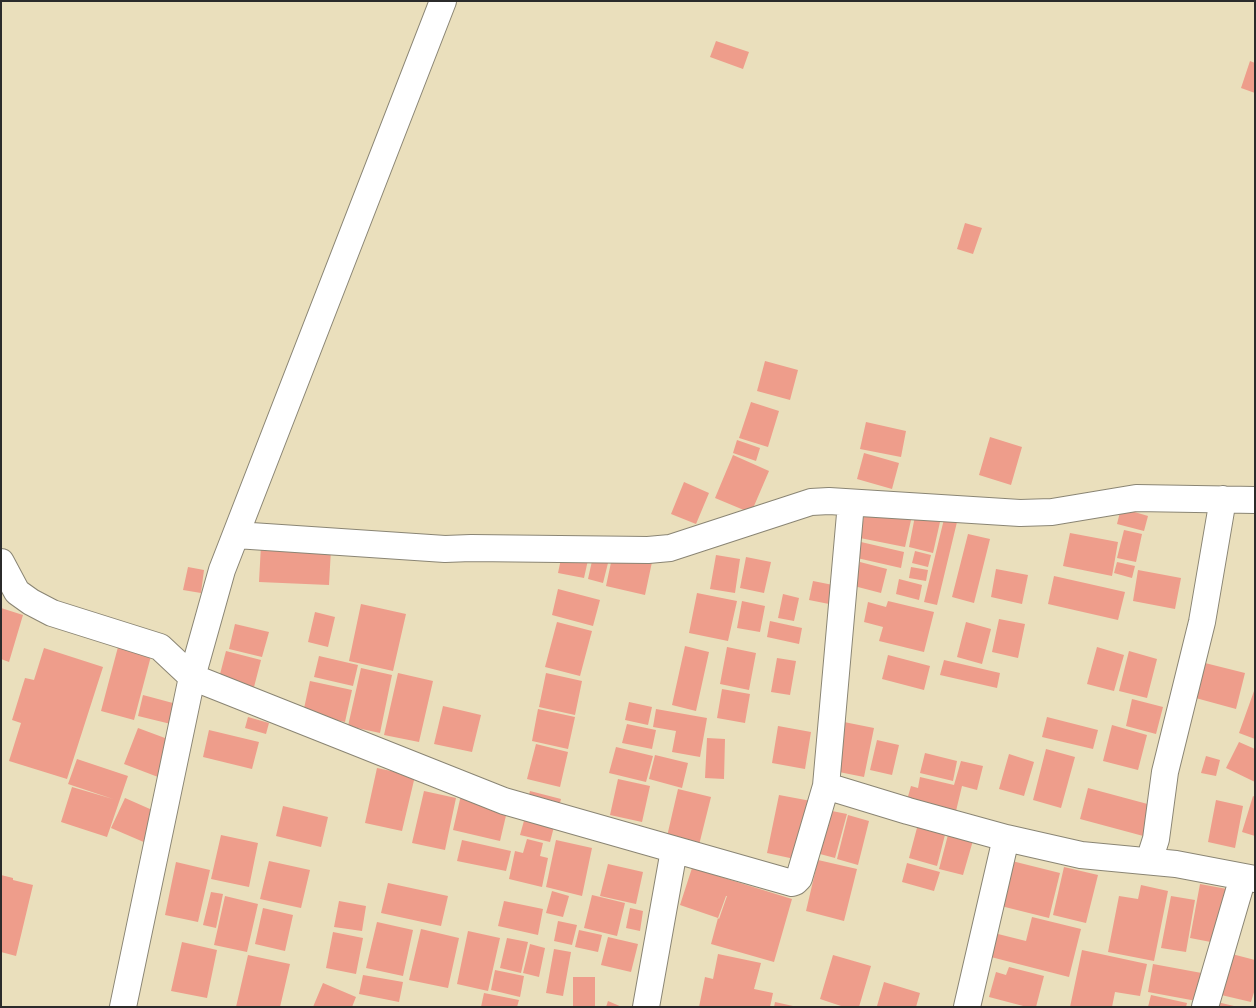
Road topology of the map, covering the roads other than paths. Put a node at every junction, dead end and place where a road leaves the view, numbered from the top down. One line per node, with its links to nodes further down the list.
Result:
1 (443, 1): 5 (street)
2 (1223, 499): 3 (street); 4 (street); 11 (street)
3 (1255, 500)
4 (851, 503): 5 (street); 8 (street)
5 (236, 535): 7 (street)
6 (2, 567): 7 (street)
7 (192, 677): 10 (street); 13 (street)
8 (826, 786): 9 (street); 10 (street)
9 (1006, 838): 11 (street); 15 (street)
10 (674, 850): 14 (street)
11 (1150, 862): 12 (street)
12 (1249, 878): 16 (street)
13 (123, 1007)
14 (646, 1007)
15 (967, 1007)
16 (1205, 1007)

